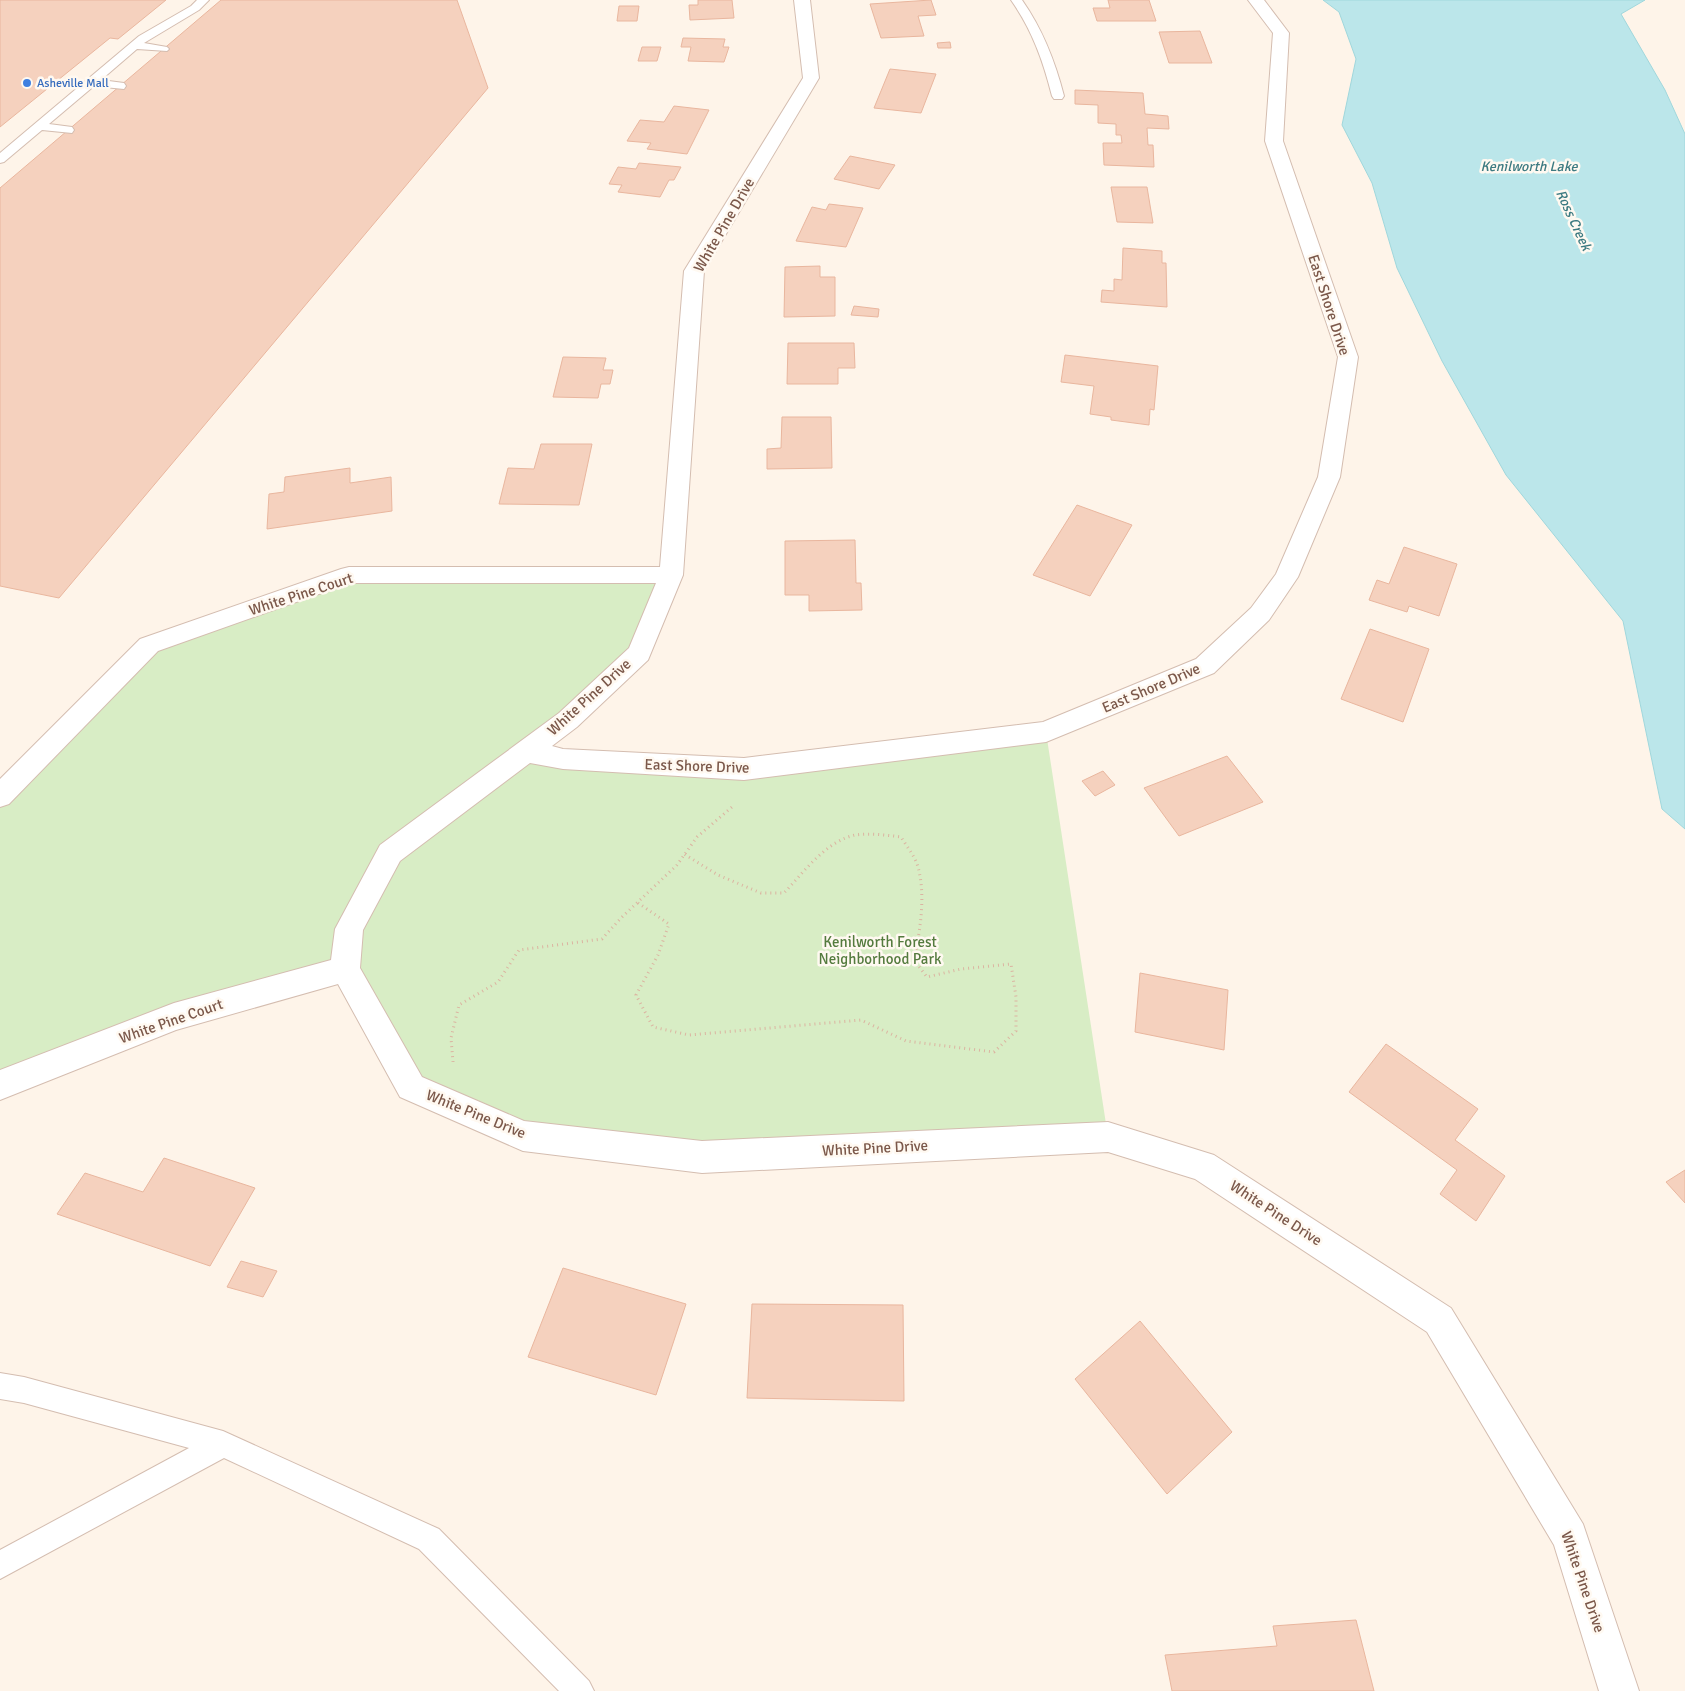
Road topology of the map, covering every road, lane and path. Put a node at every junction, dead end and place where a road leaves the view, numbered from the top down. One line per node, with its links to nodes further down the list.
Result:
1 (204, 0): 5 (lane)
2 (802, 0): 15 (street, White Pine Drive)
3 (1016, 0): 11 (lane)
4 (1256, 0): 17 (street, East Shore Drive)
5 (188, 12): 6 (lane); 7 (lane)
6 (204, 14)
7 (134, 45): 8 (lane); 9 (lane)
8 (163, 49)
9 (91, 82): 10 (lane); 12 (lane)
10 (120, 86)
11 (1058, 96)
12 (39, 126): 13 (lane); 14 (lane)
13 (68, 130)
14 (0, 159)
15 (671, 575): 16 (street, White Pine Drive); 18 (street, White Pine Court)
16 (525, 751): 17 (street, East Shore Drive); 21 (street, White Pine Drive)
17 (773, 766): 19 (path)
18 (0, 796)
19 (684, 854): 20 (path); 20 (path)
20 (638, 903): 23 (path)
21 (345, 969): 22 (street, White Pine Court); 23 (street, White Pine Drive)
22 (0, 1085)
23 (452, 1105): 28 (street, White Pine Drive)
24 (0, 1386): 25 (lane)
25 (223, 1444): 26 (lane); 27 (lane)
26 (0, 1565)
27 (579, 1691)
28 (1619, 1691)

